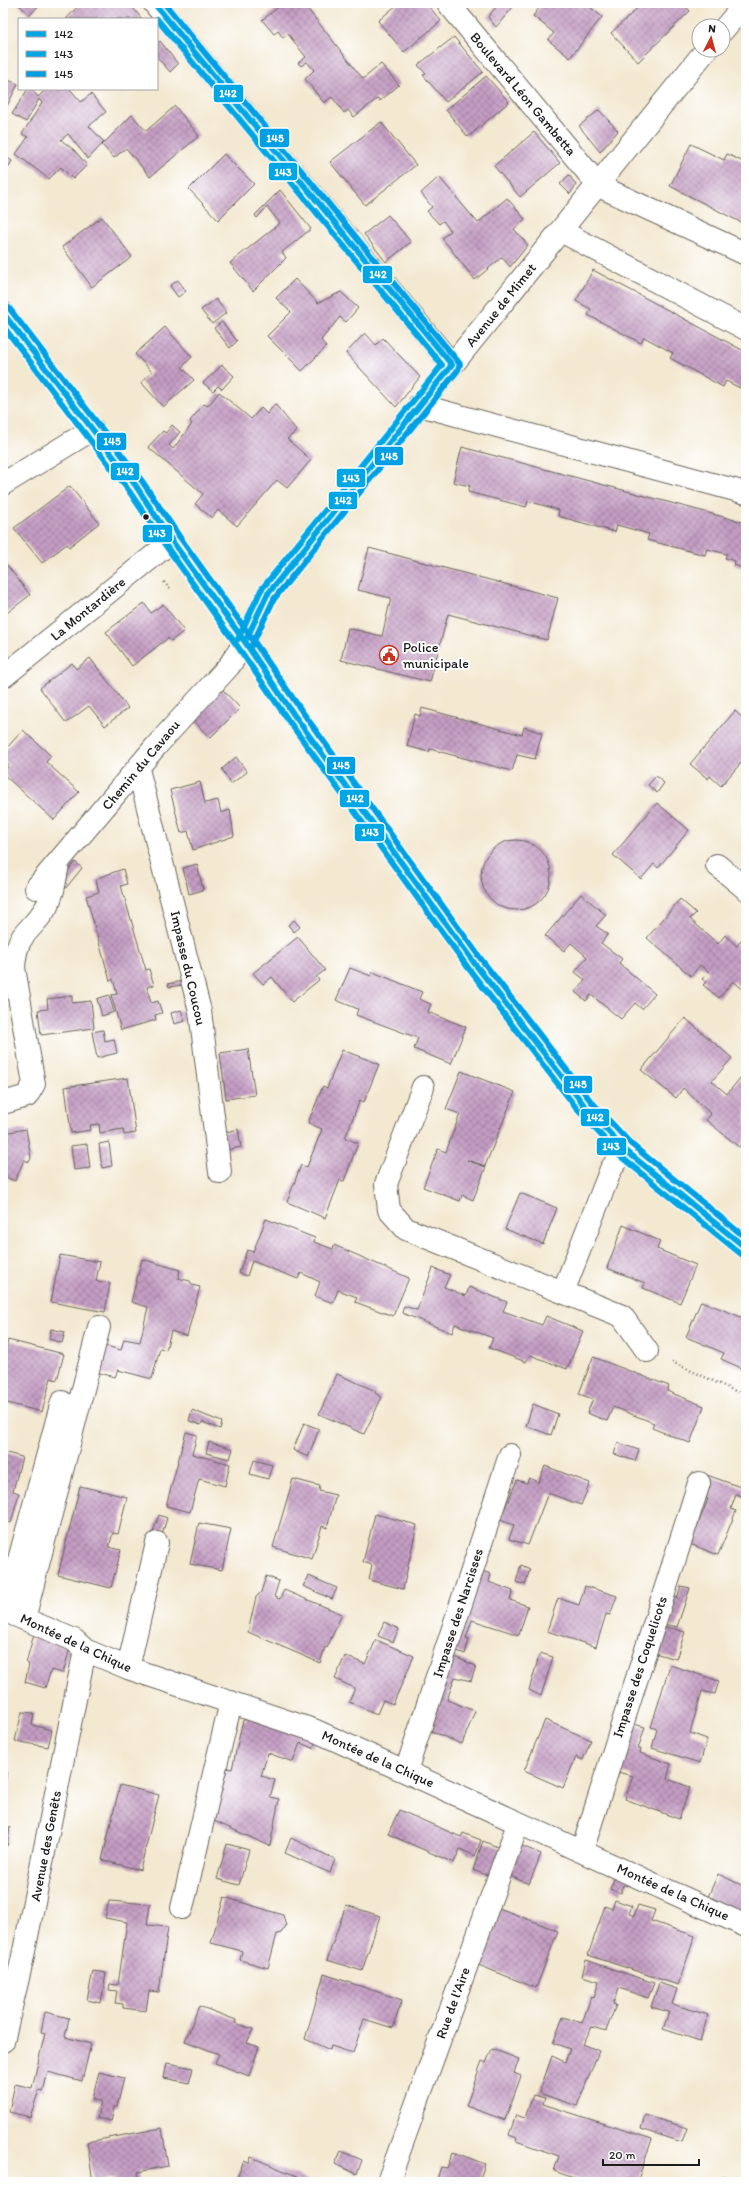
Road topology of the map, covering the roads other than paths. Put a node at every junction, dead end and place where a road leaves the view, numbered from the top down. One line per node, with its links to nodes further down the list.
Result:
1 (154, 3): 11 (street)
2 (448, 3): 6 (street, Boulevard Léon Gambetta)
3 (746, 3): 4 (street)
4 (731, 21)
5 (700, 58): 6 (street, Avenue de Mimet)
6 (599, 186): 7 (street, Avenue de Mimet); 8 (street)
7 (561, 231): 10 (street); 11 (street, Avenue de Mimet)
8 (746, 254)
9 (3, 313): 13 (street)
10 (746, 329)
11 (452, 364): 12 (street, Avenue de Mimet)
12 (420, 405): 15 (street); 17 (street, Avenue de Mimet)
13 (93, 429): 14 (street); 16 (street)
14 (3, 484)
15 (746, 493)
16 (172, 541): 17 (street); 18 (street, La Montardière)
17 (246, 642): 19 (street, Chemin du Cavaou); 26 (street)
18 (3, 677)
19 (138, 768): 20 (street, Chemin du Cavaou); 27 (street, Impasse du Coucou)
20 (58, 864): 22 (street, Chemin du Cavaou); 25 (street)
21 (717, 865): 23 (street)
22 (36, 888)
23 (746, 889)
24 (423, 1087): 29 (street)
25 (3, 1103)
26 (625, 1150): 28 (street); 29 (street)
27 (220, 1172)
28 (746, 1248)
29 (563, 1292): 31 (street)
30 (100, 1327): 36 (street)
31 (647, 1351)
32 (62, 1402): 36 (street)
33 (510, 1455): 40 (street, Impasse des Narcisses)
34 (699, 1483): 42 (street, Impasse des Coquelicots)
35 (157, 1543): 38 (street)
36 (11, 1613): 37 (street, Montée de la Chique)
37 (85, 1650): 38 (street, Montée de la Chique); 45 (street, Avenue des Genêts)
38 (128, 1668): 39 (street, Montée de la Chique)
39 (231, 1702): 40 (street, Montée de la Chique); 43 (street)
40 (406, 1771): 41 (street, Montée de la Chique)
41 (518, 1824): 42 (street, Montée de la Chique); 46 (street, Rue de l'Aire)
42 (582, 1851): 44 (street, Montée de la Chique)
43 (182, 1908)
44 (746, 1926)
45 (3, 2041)
46 (388, 2182)

